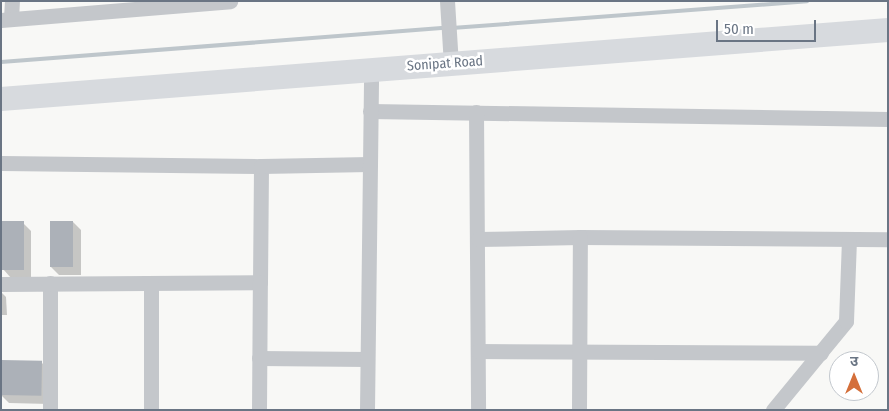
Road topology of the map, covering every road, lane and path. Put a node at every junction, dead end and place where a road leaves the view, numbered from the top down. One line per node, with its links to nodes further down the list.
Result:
1 (12, 1): 6 (street)
2 (230, 1): 4 (street)
3 (447, 1): 8 (street)
4 (84, 7): 6 (street)
5 (888, 15): 8 (main road, Sonipat Road)
6 (6, 20)
7 (888, 30): 8 (main road, Sonipat Road)
8 (450, 50): 9 (main road, Sonipat Road); 10 (main road, Sonipat Road)
9 (371, 70): 11 (main road, Sonipat Road); 12 (street)
10 (1, 83)
11 (1, 99)
12 (370, 111): 13 (street); 16 (street)
13 (476, 112): 14 (street); 19 (street)
14 (888, 119)
15 (1, 164): 17 (street)
16 (370, 164): 17 (street); 30 (street)
17 (261, 166): 23 (street)
18 (580, 237): 19 (street); 20 (street); 27 (street)
19 (478, 239): 26 (street)
20 (848, 239): 21 (street); 28 (street)
21 (888, 239)
22 (151, 282): 23 (street); 24 (street); 32 (street)
23 (260, 282): 29 (street)
24 (50, 283): 25 (street); 31 (street)
25 (1, 284)
26 (478, 350): 27 (street); 35 (street)
27 (580, 350): 28 (street); 36 (street)
28 (821, 352): 37 (street)
29 (259, 358): 30 (street); 33 (street)
30 (367, 359): 34 (street)
31 (50, 410)
32 (151, 410)
33 (259, 410)
34 (367, 410)
35 (478, 410)
36 (579, 410)
37 (773, 410)

